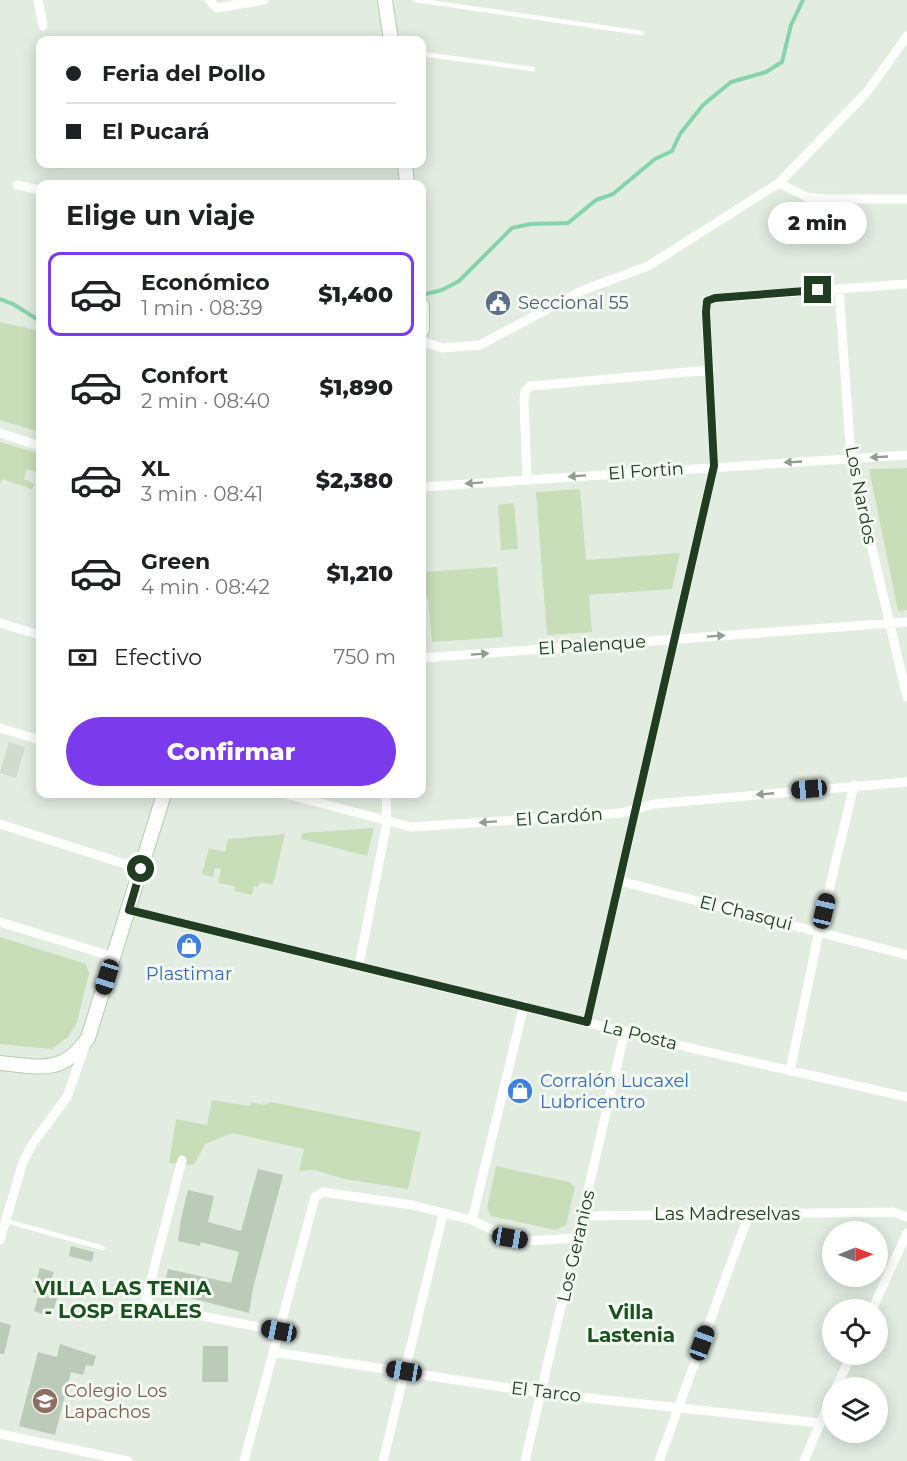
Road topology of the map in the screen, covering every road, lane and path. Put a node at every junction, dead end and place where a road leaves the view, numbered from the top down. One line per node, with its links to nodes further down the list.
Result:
1 (38, 0): 6 (street)
2 (208, 0): 3 (street)
3 (264, 0)
4 (385, 0): 8 (main road)
5 (415, 0): 7 (lane)
6 (43, 26)
7 (642, 33)
8 (390, 36)
9 (907, 36): 12 (street)
10 (426, 55): 11 (lane)
11 (532, 69)
12 (779, 183): 15 (street); 18 (street)
13 (17, 185): 14 (street)
14 (36, 189)
15 (907, 199)
16 (907, 284): 17 (street)
17 (839, 289): 19 (street); 23 (street, Los Nardos)
18 (426, 343)
19 (710, 370): 24 (street); 25 (street)
20 (0, 433): 21 (street)
21 (36, 445)
22 (907, 455): 23 (street, El Fortin, one-way to 23)
23 (851, 459): 24 (street, El Fortin, one-way to 24); 29 (street, Los Nardos)
24 (714, 466): 25 (street, El Fortin, one-way to 25); 31 (street)
25 (527, 479): 26 (street, El Fortin, one-way to 26)
26 (426, 487)
27 (907, 622): 29 (street, El Palenque)
28 (0, 623): 30 (street)
29 (890, 623): 31 (street, El Palenque, one-way to 29); 33 (street, Los Nardos)
30 (36, 634)
31 (675, 638): 32 (street, El Palenque, one-way to 31); 41 (street)
32 (426, 658)
33 (907, 697)
34 (0, 728): 35 (street)
35 (36, 739)
36 (907, 782): 37 (street, El Cardón)
37 (854, 785): 41 (street, El Cardón, one-way to 41); 48 (street)
38 (163, 798): 44 (main road)
39 (300, 798): 42 (street, El Cardón)
40 (386, 798): 42 (street)
41 (637, 809): 42 (street, El Cardón, one-way to 42); 45 (street)
42 (387, 822): 51 (street)
43 (0, 824): 44 (street)
44 (141, 869): 46 (main road)
45 (620, 881): 48 (street, El Chasqui); 53 (street)
46 (129, 910): 50 (main road); 51 (street, La Posta)
47 (0, 922): 50 (street)
48 (819, 932): 49 (street, El Chasqui); 57 (street)
49 (907, 956)
50 (114, 957): 55 (main road)
51 (359, 965): 52 (street, La Posta)
52 (524, 1005): 53 (street, La Posta); 64 (street)
53 (587, 1022): 54 (street, La Posta)
54 (625, 1031): 57 (street, La Posta); 62 (street, Los Geranios)
55 (88, 1038): 56 (main road); 65 (street)
56 (0, 1063)
57 (790, 1071): 58 (street, La Posta)
58 (907, 1097)
59 (182, 1160): 71 (street)
60 (443, 1214): 64 (street); 71 (street); 73 (street)
61 (749, 1214): 62 (street, Las Madreselvas); 63 (street, Las Madreselvas); 75 (street)
62 (583, 1216): 67 (street, Los Geranios)
63 (907, 1217)
64 (472, 1220): 67 (street)
65 (6, 1221): 68 (street); 69 (lane)
66 (907, 1233): 70 (street)
67 (578, 1238): 74 (street, Los Geranios)
68 (0, 1240)
69 (103, 1248)
70 (877, 1299)
71 (279, 1331): 72 (street)
72 (273, 1352): 73 (street, El Tarco); 80 (street)
73 (404, 1371): 74 (street, El Tarco); 81 (street)
74 (542, 1393): 75 (street, El Tarco); 82 (street, Los Geranios)
75 (678, 1408): 77 (street, El Tarco); 83 (street)
76 (822, 1418): 77 (street)
77 (820, 1423): 84 (street)
78 (0, 1434): 79 (street)
79 (128, 1461)
80 (244, 1461)
81 (383, 1461)
82 (525, 1461)
83 (659, 1461)
84 (804, 1461)

